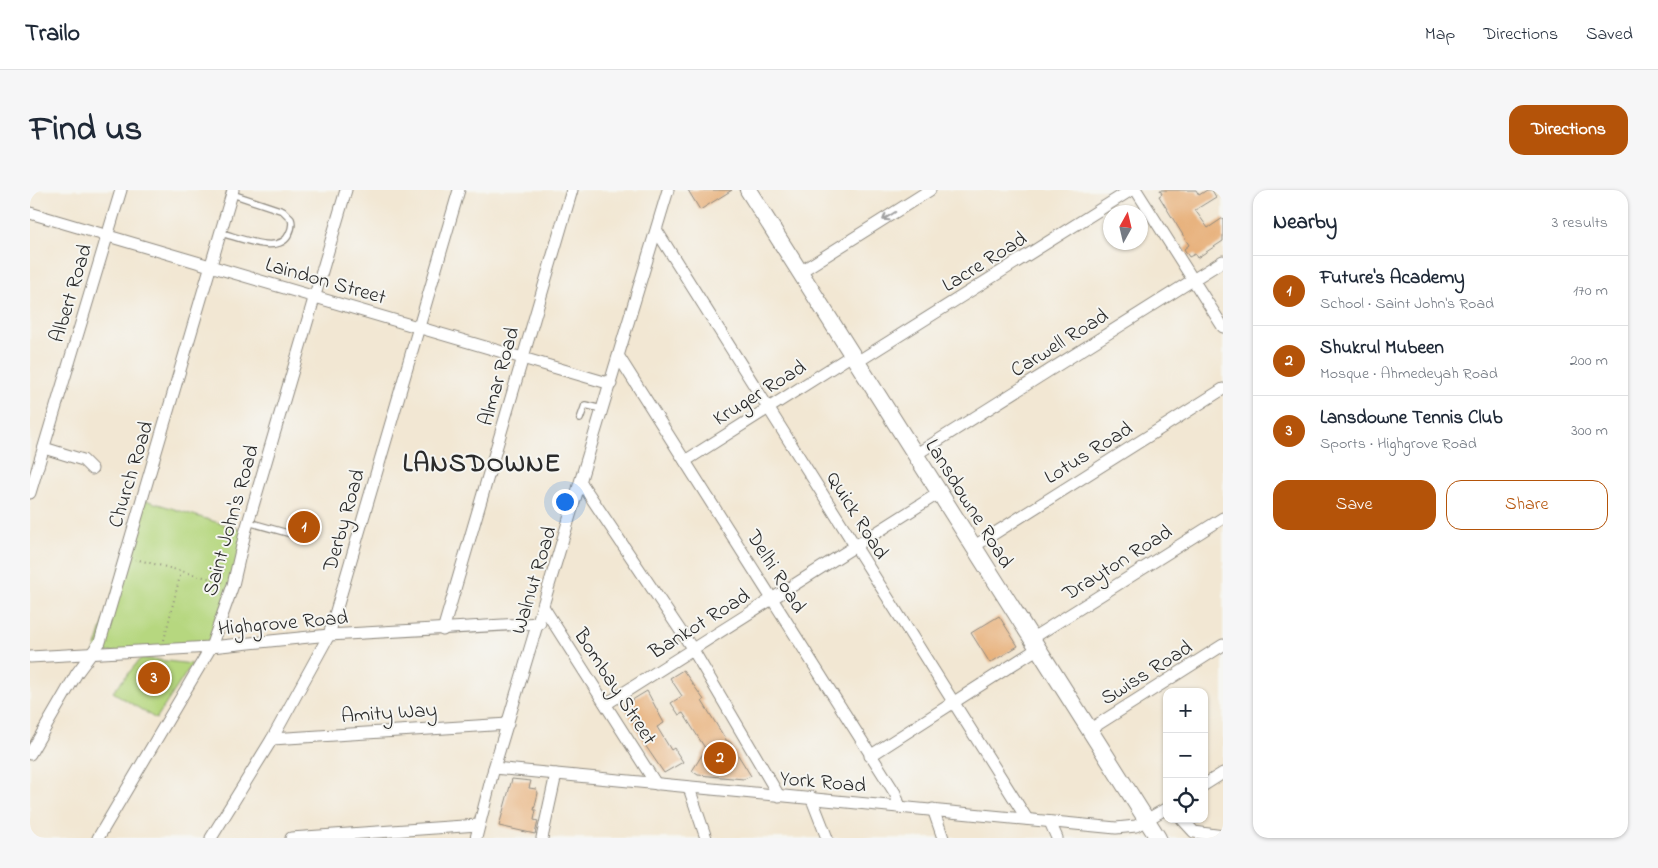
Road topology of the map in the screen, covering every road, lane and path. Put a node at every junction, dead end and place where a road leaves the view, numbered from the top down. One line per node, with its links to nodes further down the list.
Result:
1 (121, 190): 14 (street, Albert Road)
2 (346, 190): 19 (street, Saint John's Road)
3 (459, 190): 20 (street, Derby Road)
4 (572, 190): 23 (street, Almar Road)
5 (668, 190): 12 (street, Walnut Road)
6 (748, 190): 17 (street, Lansdowne Road)
7 (930, 190): 17 (street, one-way to 17)
8 (1131, 190): 24 (street, Lacre Road)
9 (1136, 190): 18 (street)
10 (233, 192): 13 (street, Church Road); 13 (lane)
11 (30, 213): 14 (street, Laindon Street)
12 (656, 231): 22 (street, Walnut Road); 27 (street, Quick Road)
13 (221, 233): 16 (street, Church Road)
14 (107, 236): 16 (street, Laindon Street); 30 (street, Albert Road)
15 (1223, 261): 18 (street, Carwell Road)
16 (211, 266): 19 (street, Laindon Street); 55 (street, Church Road)
17 (800, 272): 24 (street, Lansdowne Road)
18 (1194, 279): 21 (street); 31 (street, Carwell Road)
19 (315, 297): 20 (street, Laindon Street); 38 (street, Saint John's Road)
20 (418, 327): 23 (street, Laindon Street); 49 (street, Derby Road)
21 (1223, 327)
22 (619, 357): 25 (street, Walnut Road); 32 (street, Delhi Road)
23 (523, 358): 25 (street, Laindon Street); 48 (street, Almar Road)
24 (854, 359): 27 (street, Kruger Road); 31 (street, Lansdowne Road)
25 (611, 384): 28 (street, Walnut Road)
26 (1223, 389): 41 (street, Lotus Road)
27 (769, 408): 32 (street, Kruger Road); 40 (street, Quick Road)
28 (604, 409): 29 (lane); 34 (street, Walnut Road)
29 (580, 419)
30 (44, 448): 33 (street); 35 (street, Albert Road)
31 (915, 454): 36 (street, Lansdowne Road)
32 (685, 461): 45 (street, Delhi Road)
33 (92, 469)
34 (582, 484): 46 (street, Walnut Road); 53 (street)
35 (30, 493)
36 (939, 493): 40 (street, Bankot Road); 41 (street, Lansdowne Road)
37 (1223, 518): 50 (street, Drayton Road)
38 (248, 522): 39 (lane); 44 (street, Saint John's Road)
39 (291, 534)
40 (856, 546): 45 (street, Bankot Road); 57 (street, Quick Road)
41 (973, 546): 50 (street, Lansdowne Road)
42 (135, 559): 43 (path)
43 (182, 571): 44 (path); 54 (path)
44 (233, 584): 52 (street, Saint John's Road)
45 (773, 599): 53 (street, Bankot Road); 63 (street, Delhi Road)
46 (544, 608): 47 (street, Walnut Road); 58 (street, Bombay Street)
47 (540, 623): 48 (street, Highgrove Road); 59 (street, Walnut Road)
48 (443, 630): 49 (street, Highgrove Road)
49 (329, 636): 52 (street, Highgrove Road); 61 (street, Derby Road)
50 (1034, 644): 57 (street, Drayton Road); 60 (street, Lansdowne Road)
51 (1223, 645): 60 (street, Swiss Road)
52 (211, 647): 54 (street, Highgrove Road); 82 (street, Saint John's Road)
53 (692, 648): 58 (street, Bankot Road); 70 (street)
54 (161, 649): 55 (street, Highgrove Road)
55 (94, 653): 56 (street, Highgrove Road); 62 (street, Church Road)
56 (30, 657)
57 (954, 703): 63 (street, Drayton Road); 75 (street, Quick Road)
58 (606, 704): 68 (street, Bombay Street)
59 (508, 724): 61 (street, Amity Way); 64 (street, Walnut Road)
60 (1089, 730): 76 (street, Lansdowne Road)
61 (272, 739): 83 (street, Derby Road)
62 (30, 754)
63 (870, 756): 72 (street, Delhi Road)
64 (494, 768): 66 (street, York Road); 79 (street, Walnut Road)
65 (1223, 773): 67 (street)
66 (556, 774): 68 (street, York Road); 86 (street)
67 (1208, 782)
68 (656, 784): 69 (street, York Road)
69 (689, 788): 70 (street, York Road); 87 (street)
70 (778, 796): 71 (street, York Road)
71 (811, 797): 72 (street, York Road); 88 (street)
72 (900, 807): 73 (street, York Road)
73 (933, 809): 75 (street, York Road); 89 (street)
74 (1163, 810): 76 (street, York Road)
75 (1027, 819): 77 (street, York Road)
76 (1146, 821): 77 (street, York Road); 91 (street, Lansdowne Road)
77 (1050, 822): 90 (street)
78 (1186, 823): 81 (street)
79 (478, 825): 80 (street); 85 (street, Walnut Road)
80 (332, 836): 84 (street)
81 (1223, 836)
82 (98, 838)
83 (211, 838)
84 (291, 838)
85 (476, 838)
86 (542, 838)
87 (706, 838)
88 (827, 838)
89 (944, 838)
90 (1057, 838)
91 (1158, 838)

